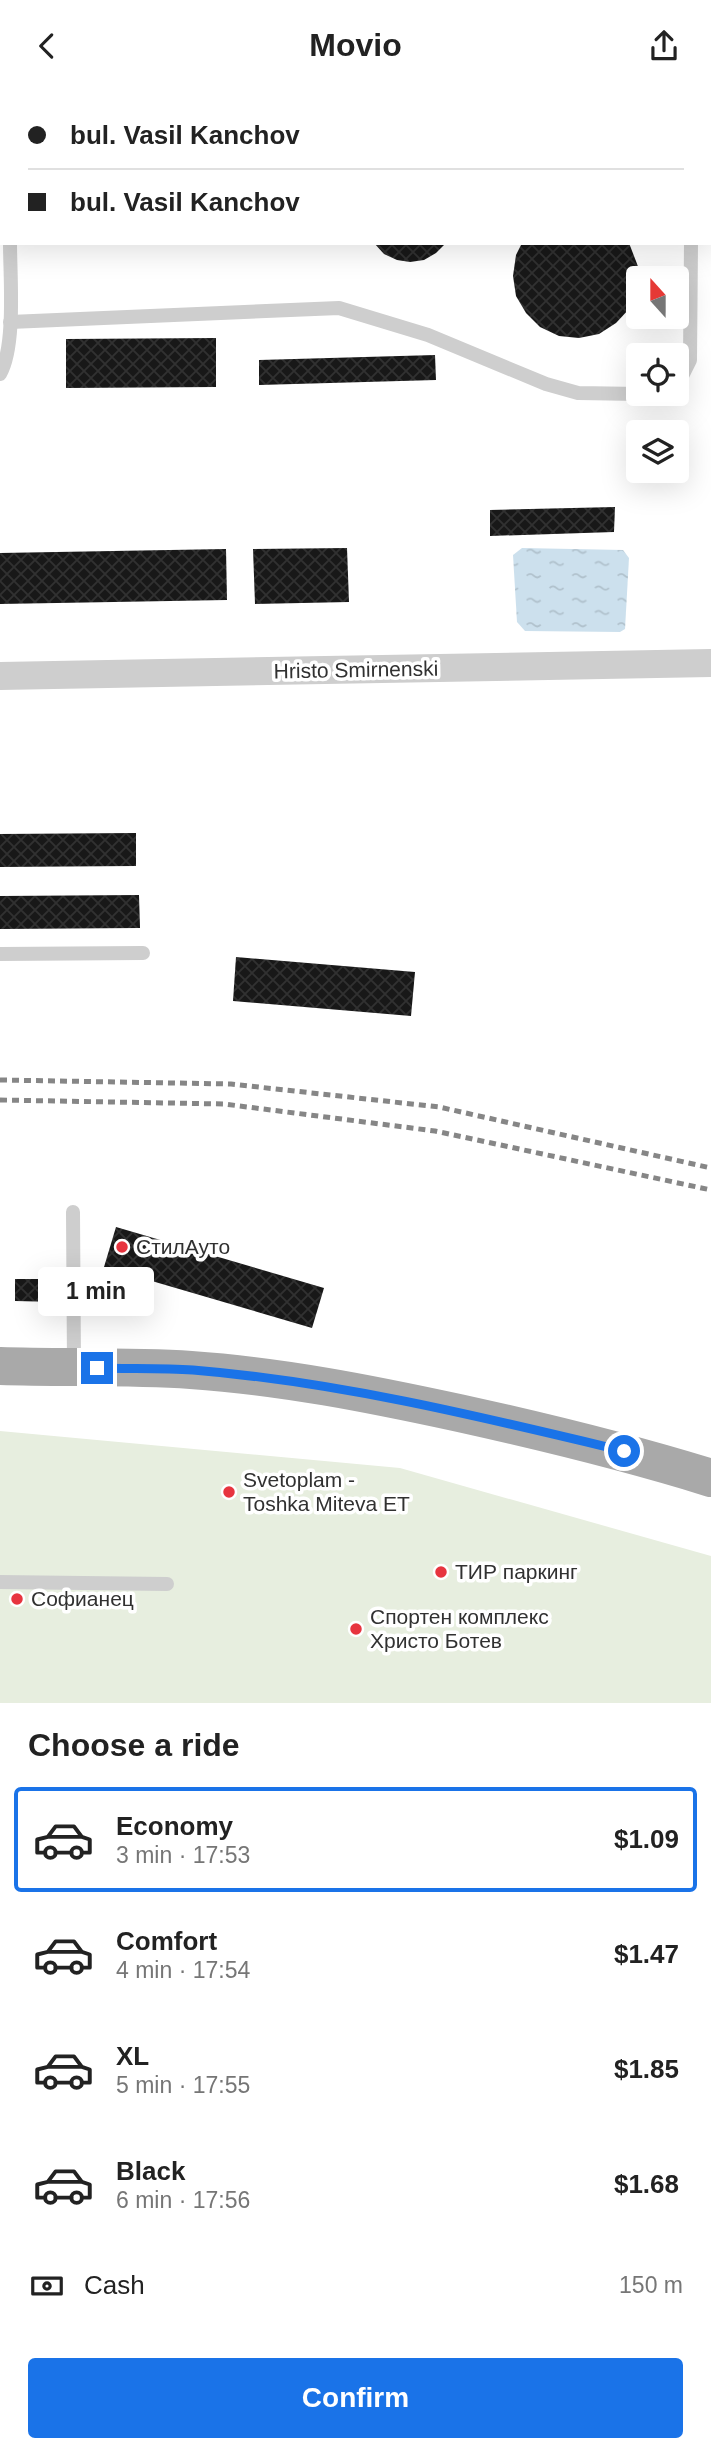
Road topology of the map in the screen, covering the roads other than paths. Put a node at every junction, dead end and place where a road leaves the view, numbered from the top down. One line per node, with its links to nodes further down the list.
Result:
1 (10, 245): 3 (lane)
2 (691, 245): 4 (lane)
3 (10, 322): 5 (lane); 6 (lane)
4 (689, 363)
5 (0, 374)
6 (626, 394)
7 (711, 663): 8 (street, Hristo Smirnenski)
8 (0, 676)
9 (143, 953): 10 (lane)
10 (0, 954)
11 (73, 1212): 13 (lane)
12 (0, 1366): 13 (main road)
13 (74, 1368): 14 (main road)
14 (711, 1478)
15 (0, 1582): 16 (lane)
16 (167, 1584)

